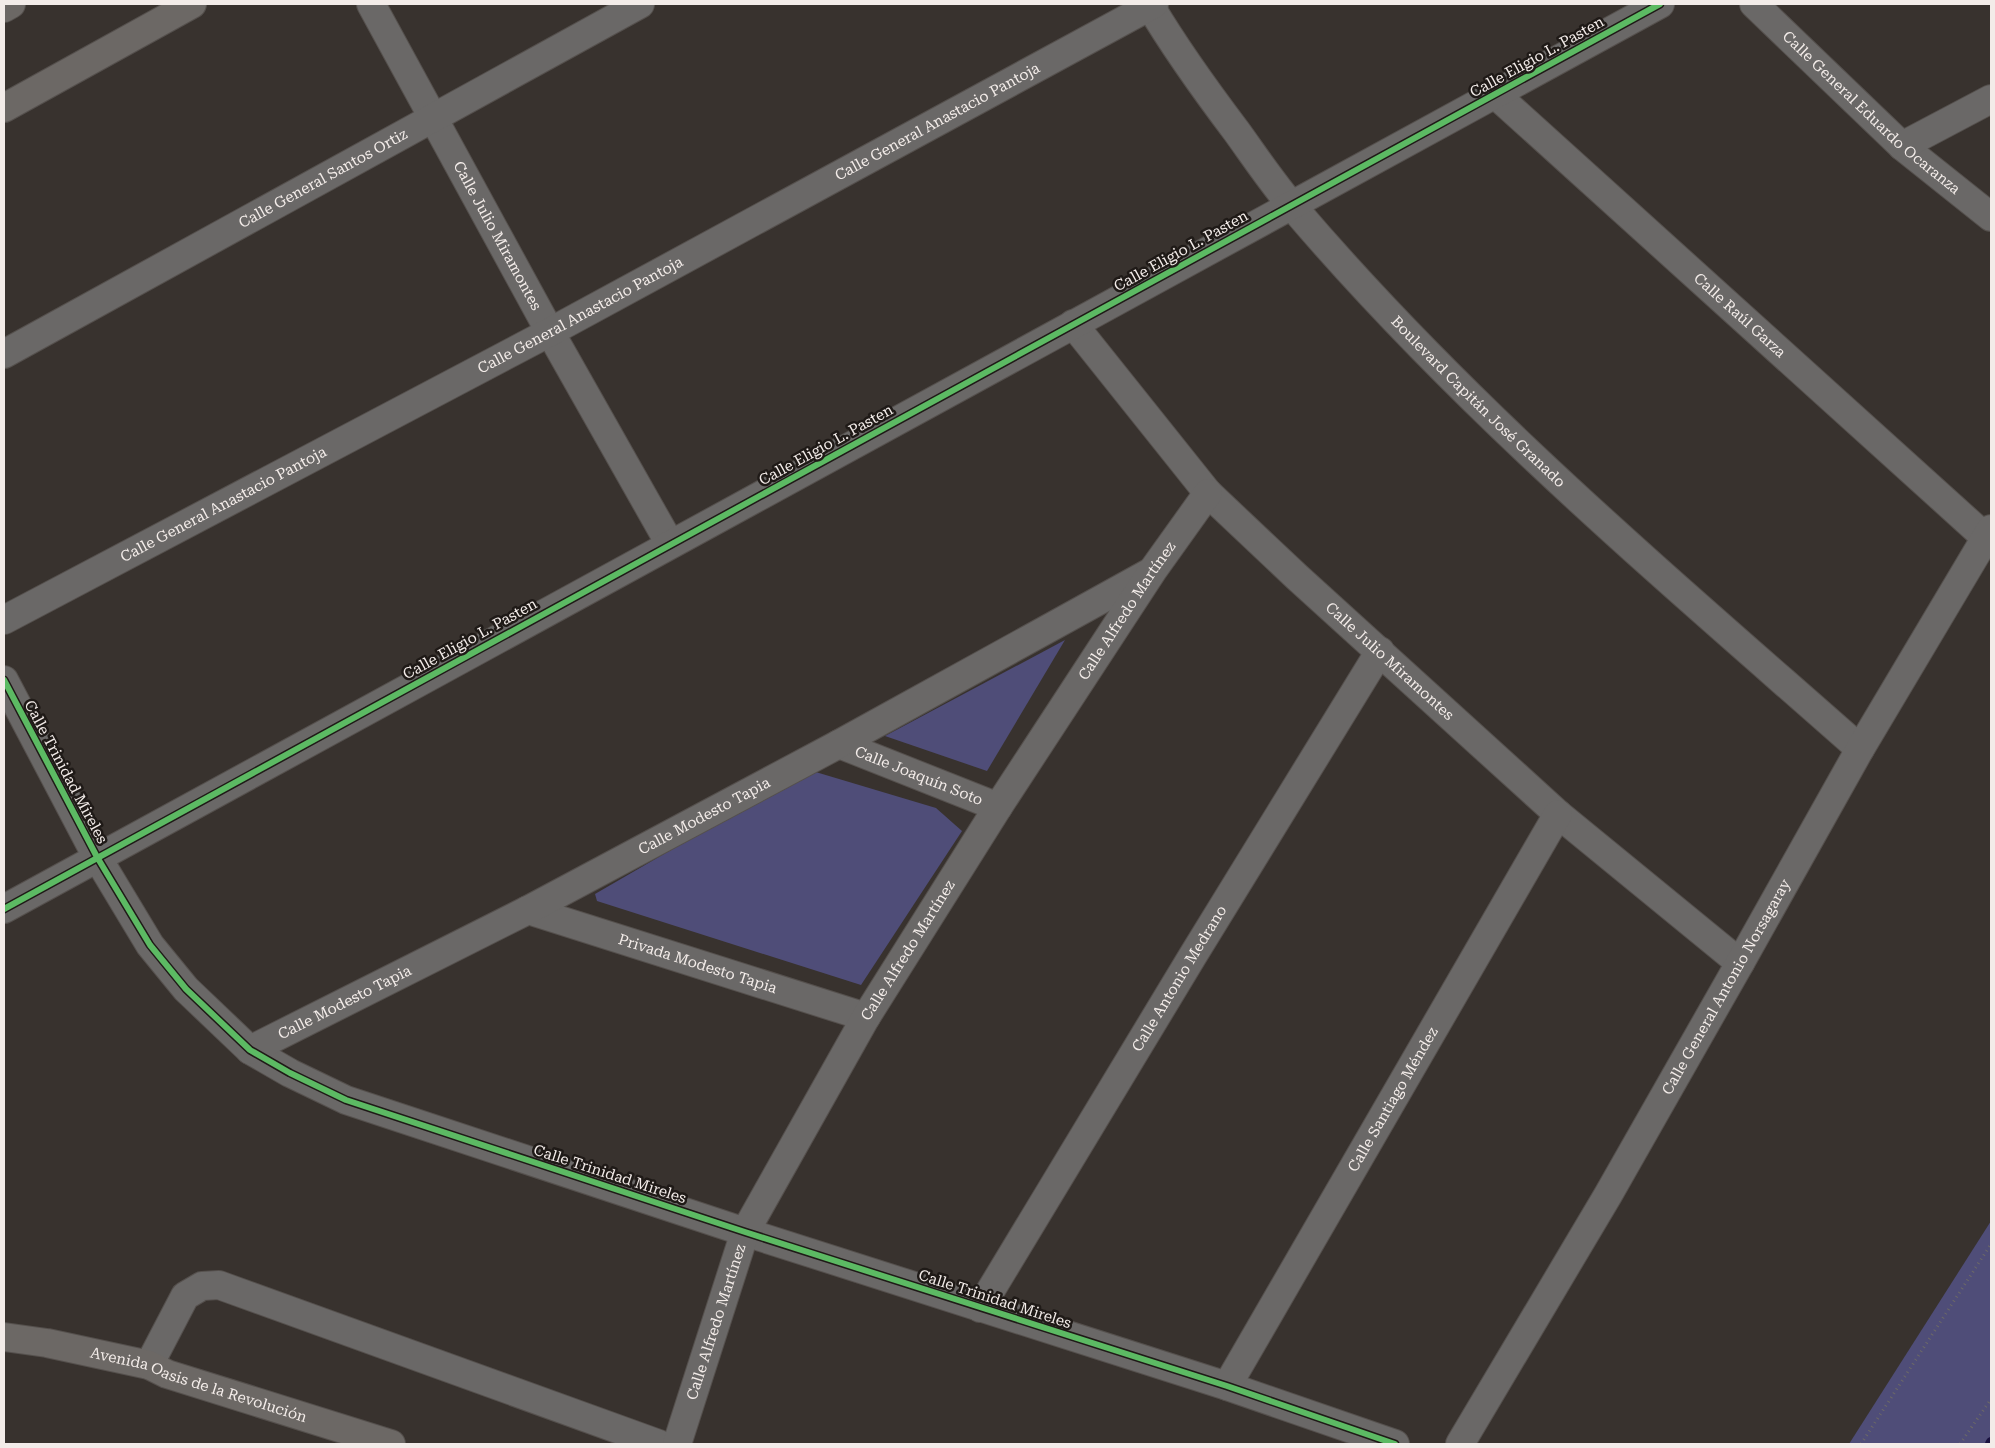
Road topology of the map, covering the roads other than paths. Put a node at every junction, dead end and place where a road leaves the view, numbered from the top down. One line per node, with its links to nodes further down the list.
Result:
1 (11, 4): 8 (main road)
2 (192, 4): 11 (main road)
3 (371, 4): 12 (street, Calle Julio Miramontes)
4 (640, 4): 12 (street, Calle General Santos Ortiz)
5 (1151, 4): 14 (street, Boulevard Capitán José Granado); 17 (street, Calle General Anastacio Pantoja)
6 (1660, 4): 9 (street, Calle Eligio L. Pasten)
7 (1754, 4): 13 (street, Calle General Eduardo Ocaranza)
8 (4, 8)
9 (1495, 94): 14 (street, Calle Eligio L. Pasten); 20 (street, Calle Raúl Garza)
10 (1991, 98): 13 (street)
11 (4, 108)
12 (433, 118): 17 (street, Calle Julio Miramontes); 18 (street, Calle General Santos Ortiz)
13 (1902, 146): 15 (street, Calle General Eduardo Ocaranza)
14 (1291, 205): 16 (street, Calle Eligio L. Pasten); 27 (street, Boulevard Capitán José Granado)
15 (1991, 217)
16 (1073, 324): 19 (street, Calle Julio Miramontes); 21 (street, Calle Eligio L. Pasten)
17 (550, 332): 21 (street, Calle Julio Miramontes); 23 (street, Calle General Anastacio Pantoja)
18 (4, 354)
19 (1208, 493): 22 (street, Calle Alfredo Martínez); 24 (street, Calle Julio Miramontes)
20 (1988, 533): 27 (street, Calle General Antonio Norsagaray)
21 (670, 544): 30 (street, Calle Eligio L. Pasten)
22 (1153, 570): 26 (street, Calle Modesto Tapia); 28 (street, Calle Alfredo Martínez)
23 (4, 620)
24 (1380, 651): 29 (street, Calle Julio Miramontes); 37 (street, Calle Antonio Medrano)
25 (4, 680): 30 (street, Calle Trinidad Mireles)
26 (839, 744): 28 (street, Calle Joaquín Soto); 32 (street, Calle Modesto Tapia)
27 (1860, 749): 33 (street, Calle General Antonio Norsagaray)
28 (998, 807): 34 (street, Calle Alfredo Martínez)
29 (1558, 814): 33 (street, Calle Julio Miramontes); 40 (street, Calle Santiago Méndez)
30 (97, 857): 31 (street, Calle Eligio L. Pasten); 35 (street, Calle Trinidad Mireles)
31 (4, 909)
32 (528, 910): 34 (street, Privada Modesto Tapia); 35 (street, Calle Modesto Tapia)
33 (1740, 964): 45 (street, Calle General Antonio Norsagaray)
34 (866, 1017): 36 (street, Calle Alfredo Martínez)
35 (250, 1050): 36 (street, Calle Trinidad Mireles)
36 (745, 1232): 37 (street, Calle Trinidad Mireles); 43 (street, Calle Alfredo Martínez)
37 (980, 1308): 40 (street, Calle Trinidad Mireles)
38 (4, 1337): 39 (main road, Avenida Oasis de la Revolución)
39 (149, 1365): 41 (main road, Avenida Oasis de la Revolución); 42 (street)
40 (1227, 1386): 44 (street, Calle Trinidad Mireles)
41 (391, 1444)
42 (658, 1444)
43 (677, 1444)
44 (1395, 1444)
45 (1460, 1444)

